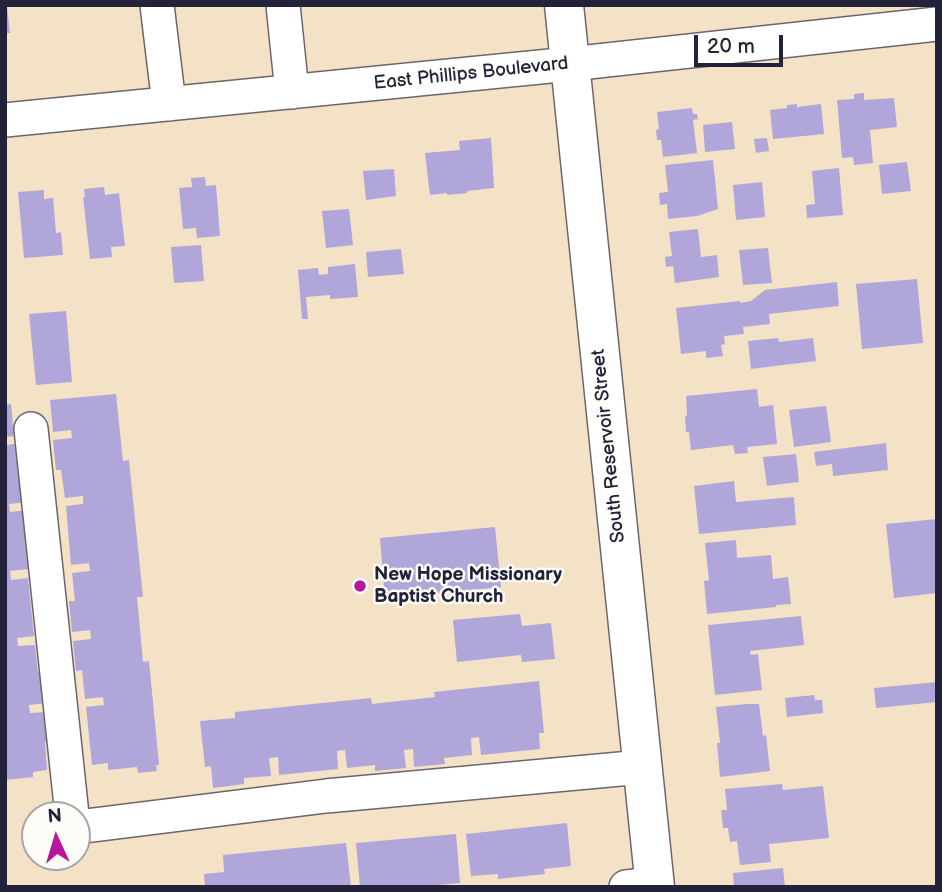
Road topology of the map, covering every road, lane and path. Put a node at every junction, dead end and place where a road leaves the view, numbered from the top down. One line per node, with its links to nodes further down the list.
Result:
1 (158, 5): 7 (street)
2 (283, 5): 6 (street)
3 (564, 5): 5 (main road, South Reservoir Street)
4 (937, 24): 5 (street, East Phillips Boulevard)
5 (570, 64): 6 (street, East Phillips Boulevard); 10 (main road, South Reservoir Street)
6 (292, 92): 7 (street, East Phillips Boulevard)
7 (169, 104): 8 (street, East Phillips Boulevard)
8 (5, 120)
9 (31, 429): 11 (street)
10 (642, 767): 12 (street); 13 (main road, South Reservoir Street)
11 (71, 801)
12 (91, 825)
13 (645, 886)

